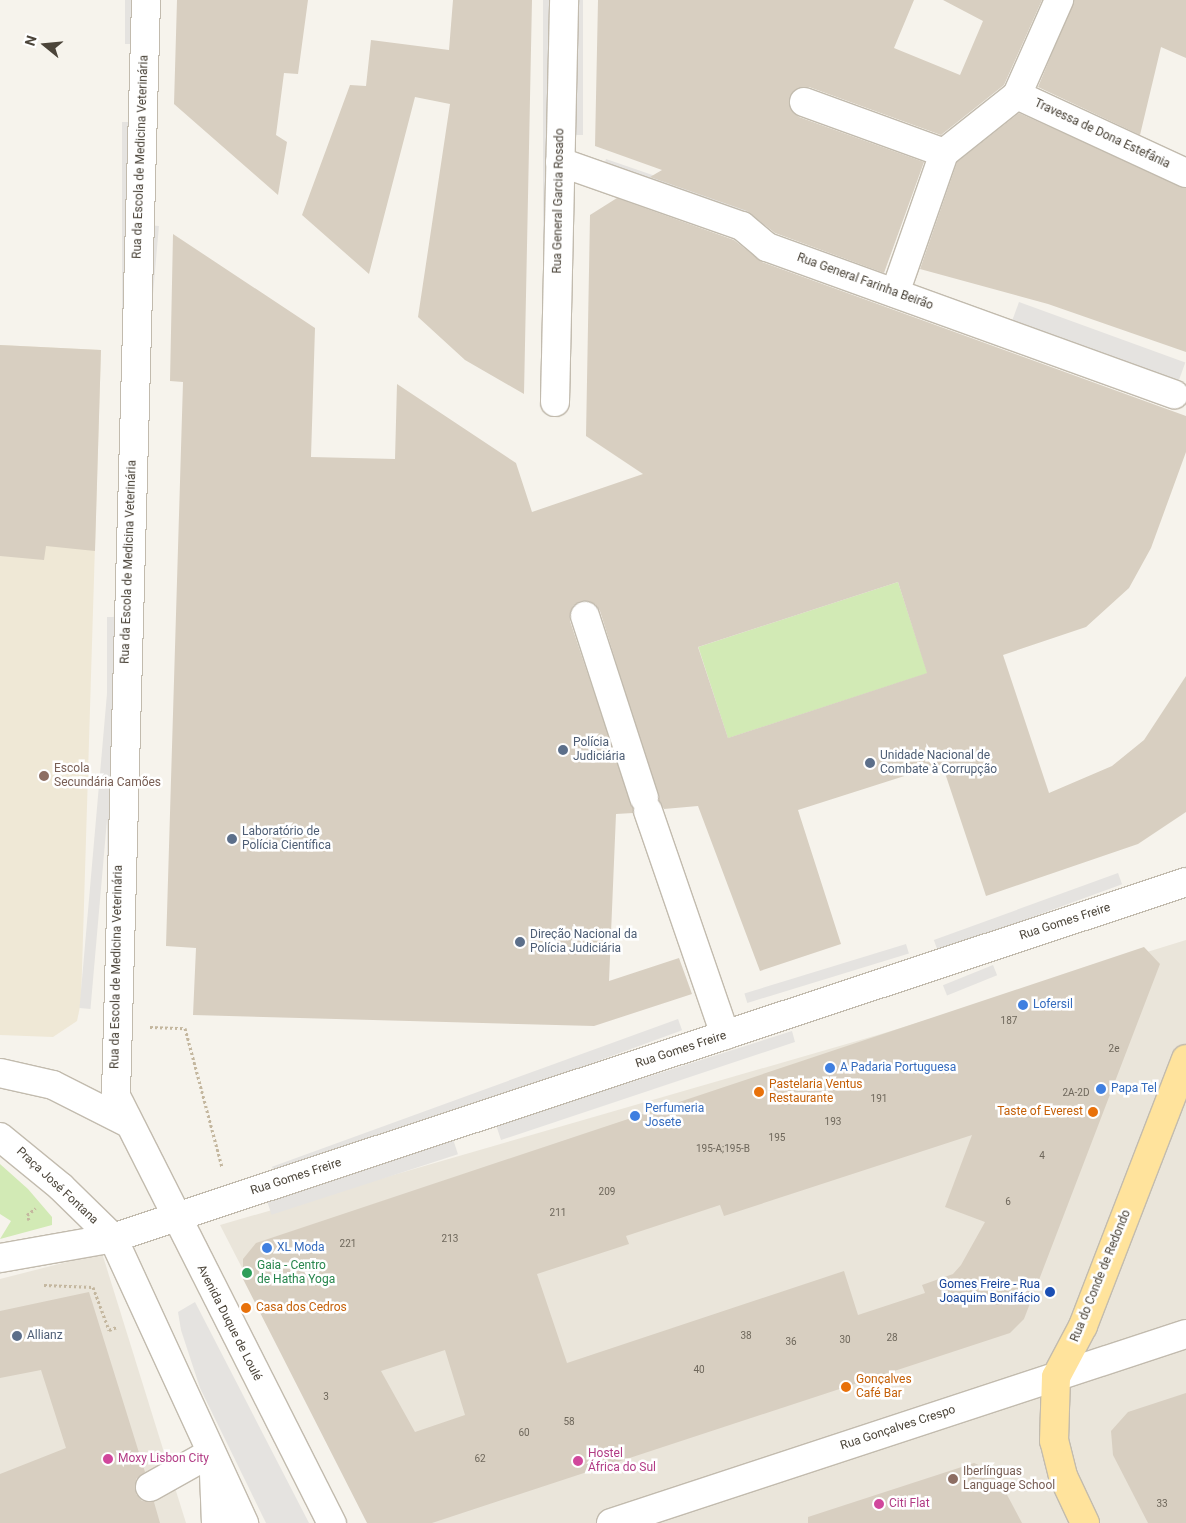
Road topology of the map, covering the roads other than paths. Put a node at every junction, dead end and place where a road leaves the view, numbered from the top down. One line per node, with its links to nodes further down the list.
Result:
1 (146, 0): 17 (street, Rua da Escola de Medicina Veterinária)
2 (564, 0): 7 (street, Rua General Garcia Rosado)
3 (1059, 0): 4 (street)
4 (1017, 95): 6 (street); 8 (street, Travessa de Dona Estefânia)
5 (804, 102): 6 (street)
6 (944, 153): 9 (street)
7 (560, 162): 9 (street, Rua General Farinha Beirão); 11 (street, Rua General Garcia Rosado)
8 (1186, 173)
9 (896, 294): 10 (street, Rua General Farinha Beirão)
10 (1174, 394)
11 (555, 402)
12 (585, 616): 14 (street)
13 (1186, 882): 14 (street, Rua Gomes Freire)
14 (725, 1035): 19 (street, Rua Gomes Freire)
15 (1186, 1059): 23 (main road, Rua do Conde de Redondo)
16 (0, 1073): 17 (street)
17 (126, 1122): 19 (street, Avenida Duque de Loulé)
18 (0, 1137): 20 (street, Praça José Fontana)
19 (175, 1218): 20 (street, Praça José Fontana); 28 (street, Avenida Duque de Loulé)
20 (113, 1238): 21 (street, Praça José Fontana); 24 (street)
21 (0, 1258)
22 (1186, 1334): 23 (street, Rua Gonçalves Crespo)
23 (1056, 1377): 29 (street, Rua Gonçalves Crespo); 30 (main road, Rua do Conde de Redondo)
24 (211, 1460): 25 (street); 26 (street); 27 (street)
25 (150, 1487)
26 (216, 1523)
27 (244, 1523)
28 (332, 1523)
29 (610, 1523)
30 (1085, 1523)

